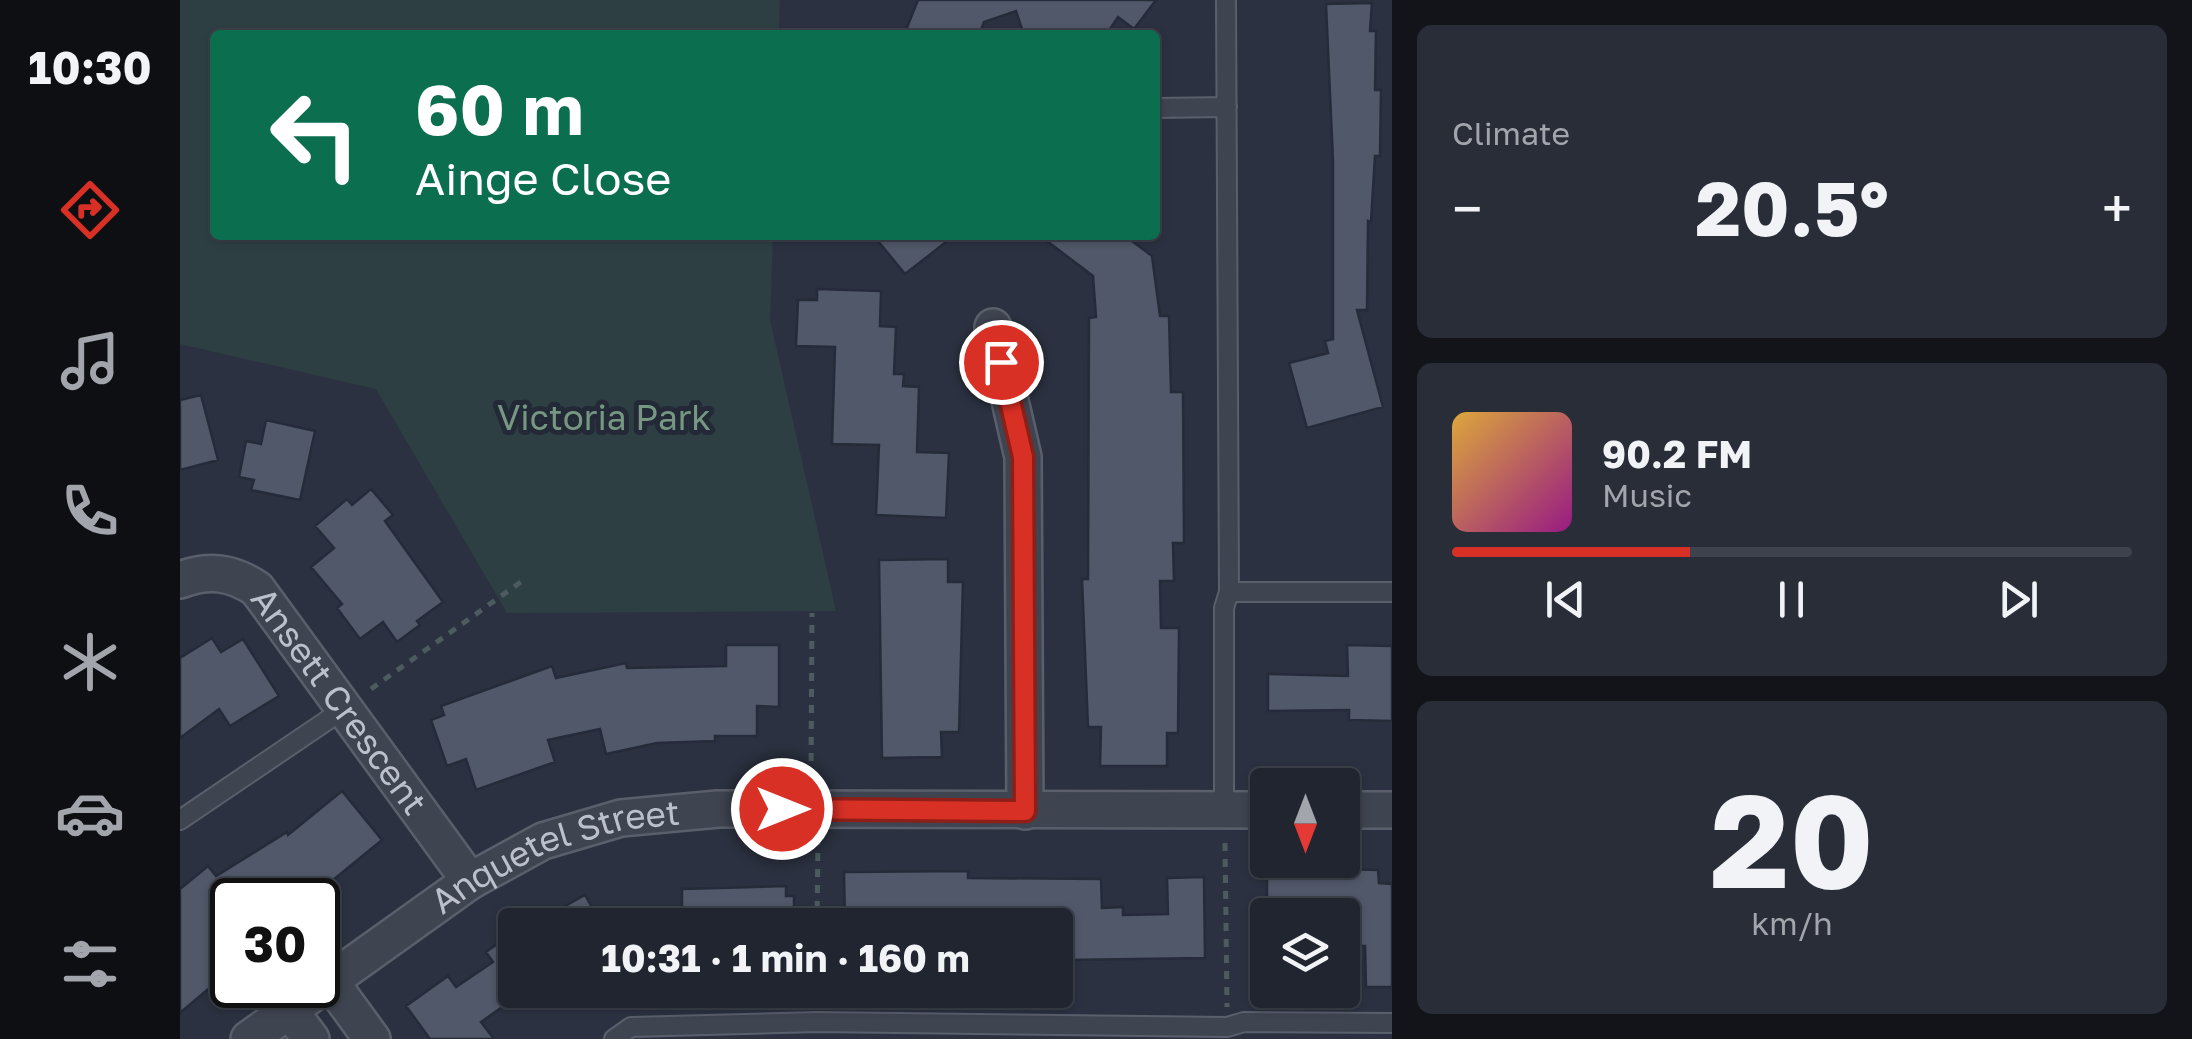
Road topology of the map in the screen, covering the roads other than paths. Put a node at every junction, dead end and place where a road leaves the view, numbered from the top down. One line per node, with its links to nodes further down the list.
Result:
1 (1226, 0): 2 (lane)
2 (1226, 107): 3 (lane); 6 (lane)
3 (1160, 108)
4 (993, 327): 13 (street)
5 (180, 580): 8 (street, Ansett Crescent)
6 (1228, 592): 7 (lane); 9 (lane)
7 (1392, 592)
8 (344, 709): 14 (lane); 15 (street, Ansett Crescent)
9 (1224, 810): 10 (street, Anquetel Street); 13 (street, Anquetel Street)
10 (1250, 810)
11 (1360, 810): 12 (street)
12 (1392, 810)
13 (1025, 811): 15 (street, Anquetel Street)
14 (180, 820)
15 (470, 880): 16 (street, Anquetel Street)
16 (340, 972)
17 (340, 995): 24 (street)
18 (292, 1008): 19 (street, Anquetel Street)
19 (289, 1010): 22 (street, Anquetel Street); 23 (street)
20 (1392, 1023): 21 (lane)
21 (1227, 1033): 25 (lane)
22 (248, 1039)
23 (310, 1039)
24 (372, 1039)
25 (614, 1039)

